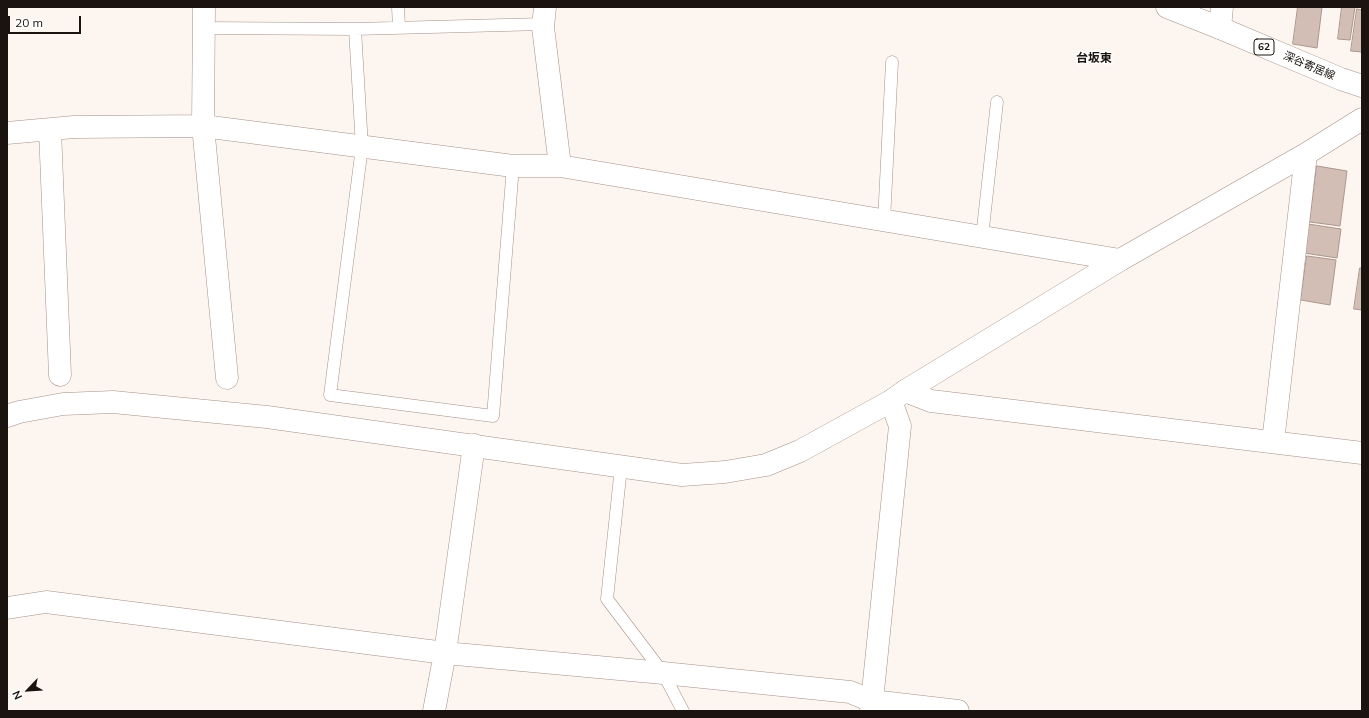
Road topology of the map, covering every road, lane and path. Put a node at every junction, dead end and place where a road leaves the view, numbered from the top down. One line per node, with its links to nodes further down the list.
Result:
1 (398, 7): 6 (lane)
2 (1167, 7): 5 (street, 深谷寄居線 / 62)
3 (544, 16): 6 (lane); 18 (street)
4 (203, 17): 7 (lane); 12 (street)
5 (1221, 17): 9 (street, 深谷寄居線 / 62)
6 (399, 28): 7 (lane)
7 (355, 29): 15 (lane)
8 (892, 62): 19 (lane)
9 (1362, 86)
10 (996, 102): 20 (lane)
11 (1362, 119): 16 (street)
12 (202, 126): 13 (street); 15 (street); 23 (street)
13 (50, 130): 14 (street); 22 (street)
14 (7, 133)
15 (362, 147): 17 (street); 17 (lane)
16 (1306, 154): 21 (street); 26 (street)
17 (513, 166): 18 (street)
18 (560, 166): 19 (street)
19 (884, 221): 20 (street)
20 (982, 237): 21 (street)
21 (1120, 260): 24 (street)
22 (60, 375)
23 (227, 378)
24 (898, 396): 26 (street); 29 (street); 33 (street)
25 (7, 416): 27 (street)
26 (1273, 442): 28 (street)
27 (474, 445): 29 (street); 31 (street)
28 (1362, 453)
29 (621, 467): 32 (lane)
30 (7, 608): 31 (street)
31 (445, 652): 32 (street); 34 (street)
32 (663, 672): 33 (street); 35 (lane)
33 (871, 706): 36 (street)
34 (434, 711)
35 (683, 711)
36 (958, 711)

